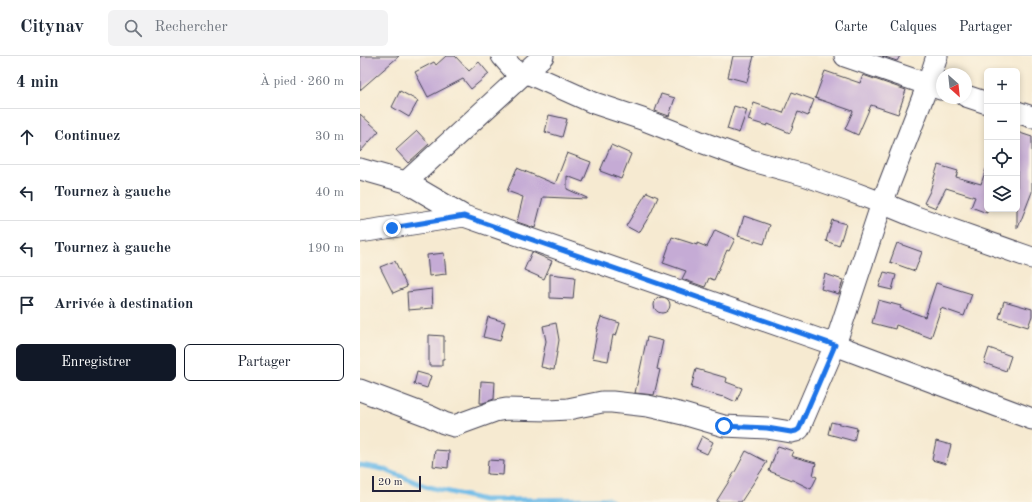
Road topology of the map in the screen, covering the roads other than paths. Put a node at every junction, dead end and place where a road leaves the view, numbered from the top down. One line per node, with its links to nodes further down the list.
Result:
1 (502, 56): 5 (street)
2 (543, 56): 5 (street)
3 (845, 56): 6 (street)
4 (937, 56): 6 (street)
5 (522, 74): 12 (street); 13 (street)
6 (935, 87): 13 (street)
7 (972, 98): 8 (street)
8 (984, 102)
9 (1020, 113): 10 (street)
10 (1032, 117)
11 (360, 169): 12 (street)
12 (406, 182): 14 (street)
13 (882, 203): 16 (street); 17 (street)
14 (464, 216): 15 (street); 17 (street)
15 (360, 232)
16 (1032, 258)
17 (835, 345): 18 (street); 19 (street)
18 (360, 390)
19 (1032, 419)

